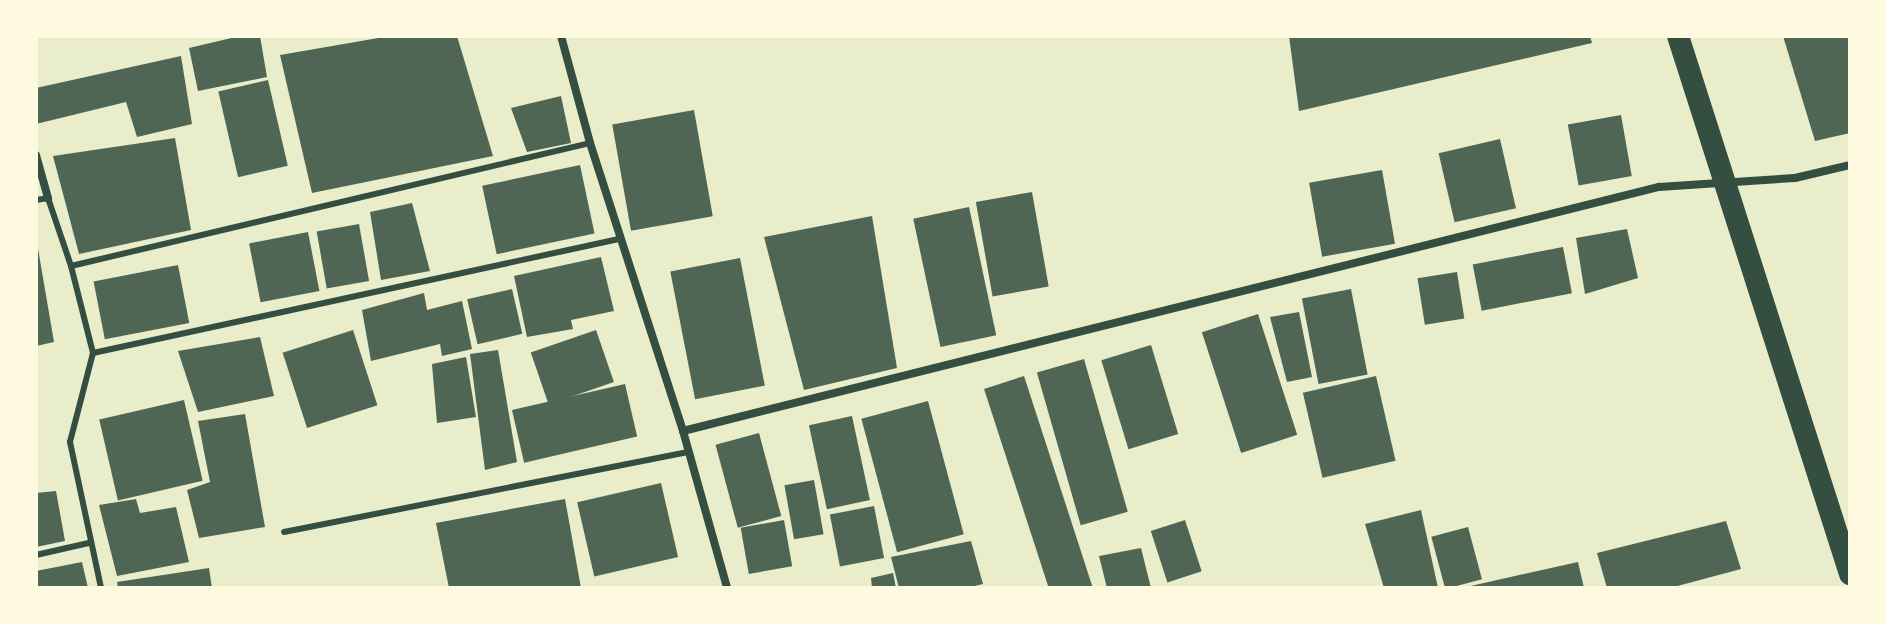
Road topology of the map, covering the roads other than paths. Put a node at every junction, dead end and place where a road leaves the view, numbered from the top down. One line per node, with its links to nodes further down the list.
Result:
1 (561, 36): 3 (street)
2 (1678, 36): 6 (highway)
3 (590, 143): 9 (street); 10 (lane)
4 (36, 155): 7 (street)
5 (1850, 165): 6 (street)
6 (1725, 182): 12 (street); 17 (highway)
7 (48, 198): 8 (lane); 10 (lane)
8 (36, 200)
9 (619, 239): 11 (lane); 12 (street)
10 (71, 266): 11 (lane)
11 (93, 353): 15 (lane)
12 (683, 431): 13 (street)
13 (689, 452): 14 (lane); 19 (street)
14 (284, 532)
15 (89, 543): 16 (lane); 18 (lane)
16 (36, 555)
17 (1850, 574)
18 (101, 588)
19 (727, 588)

